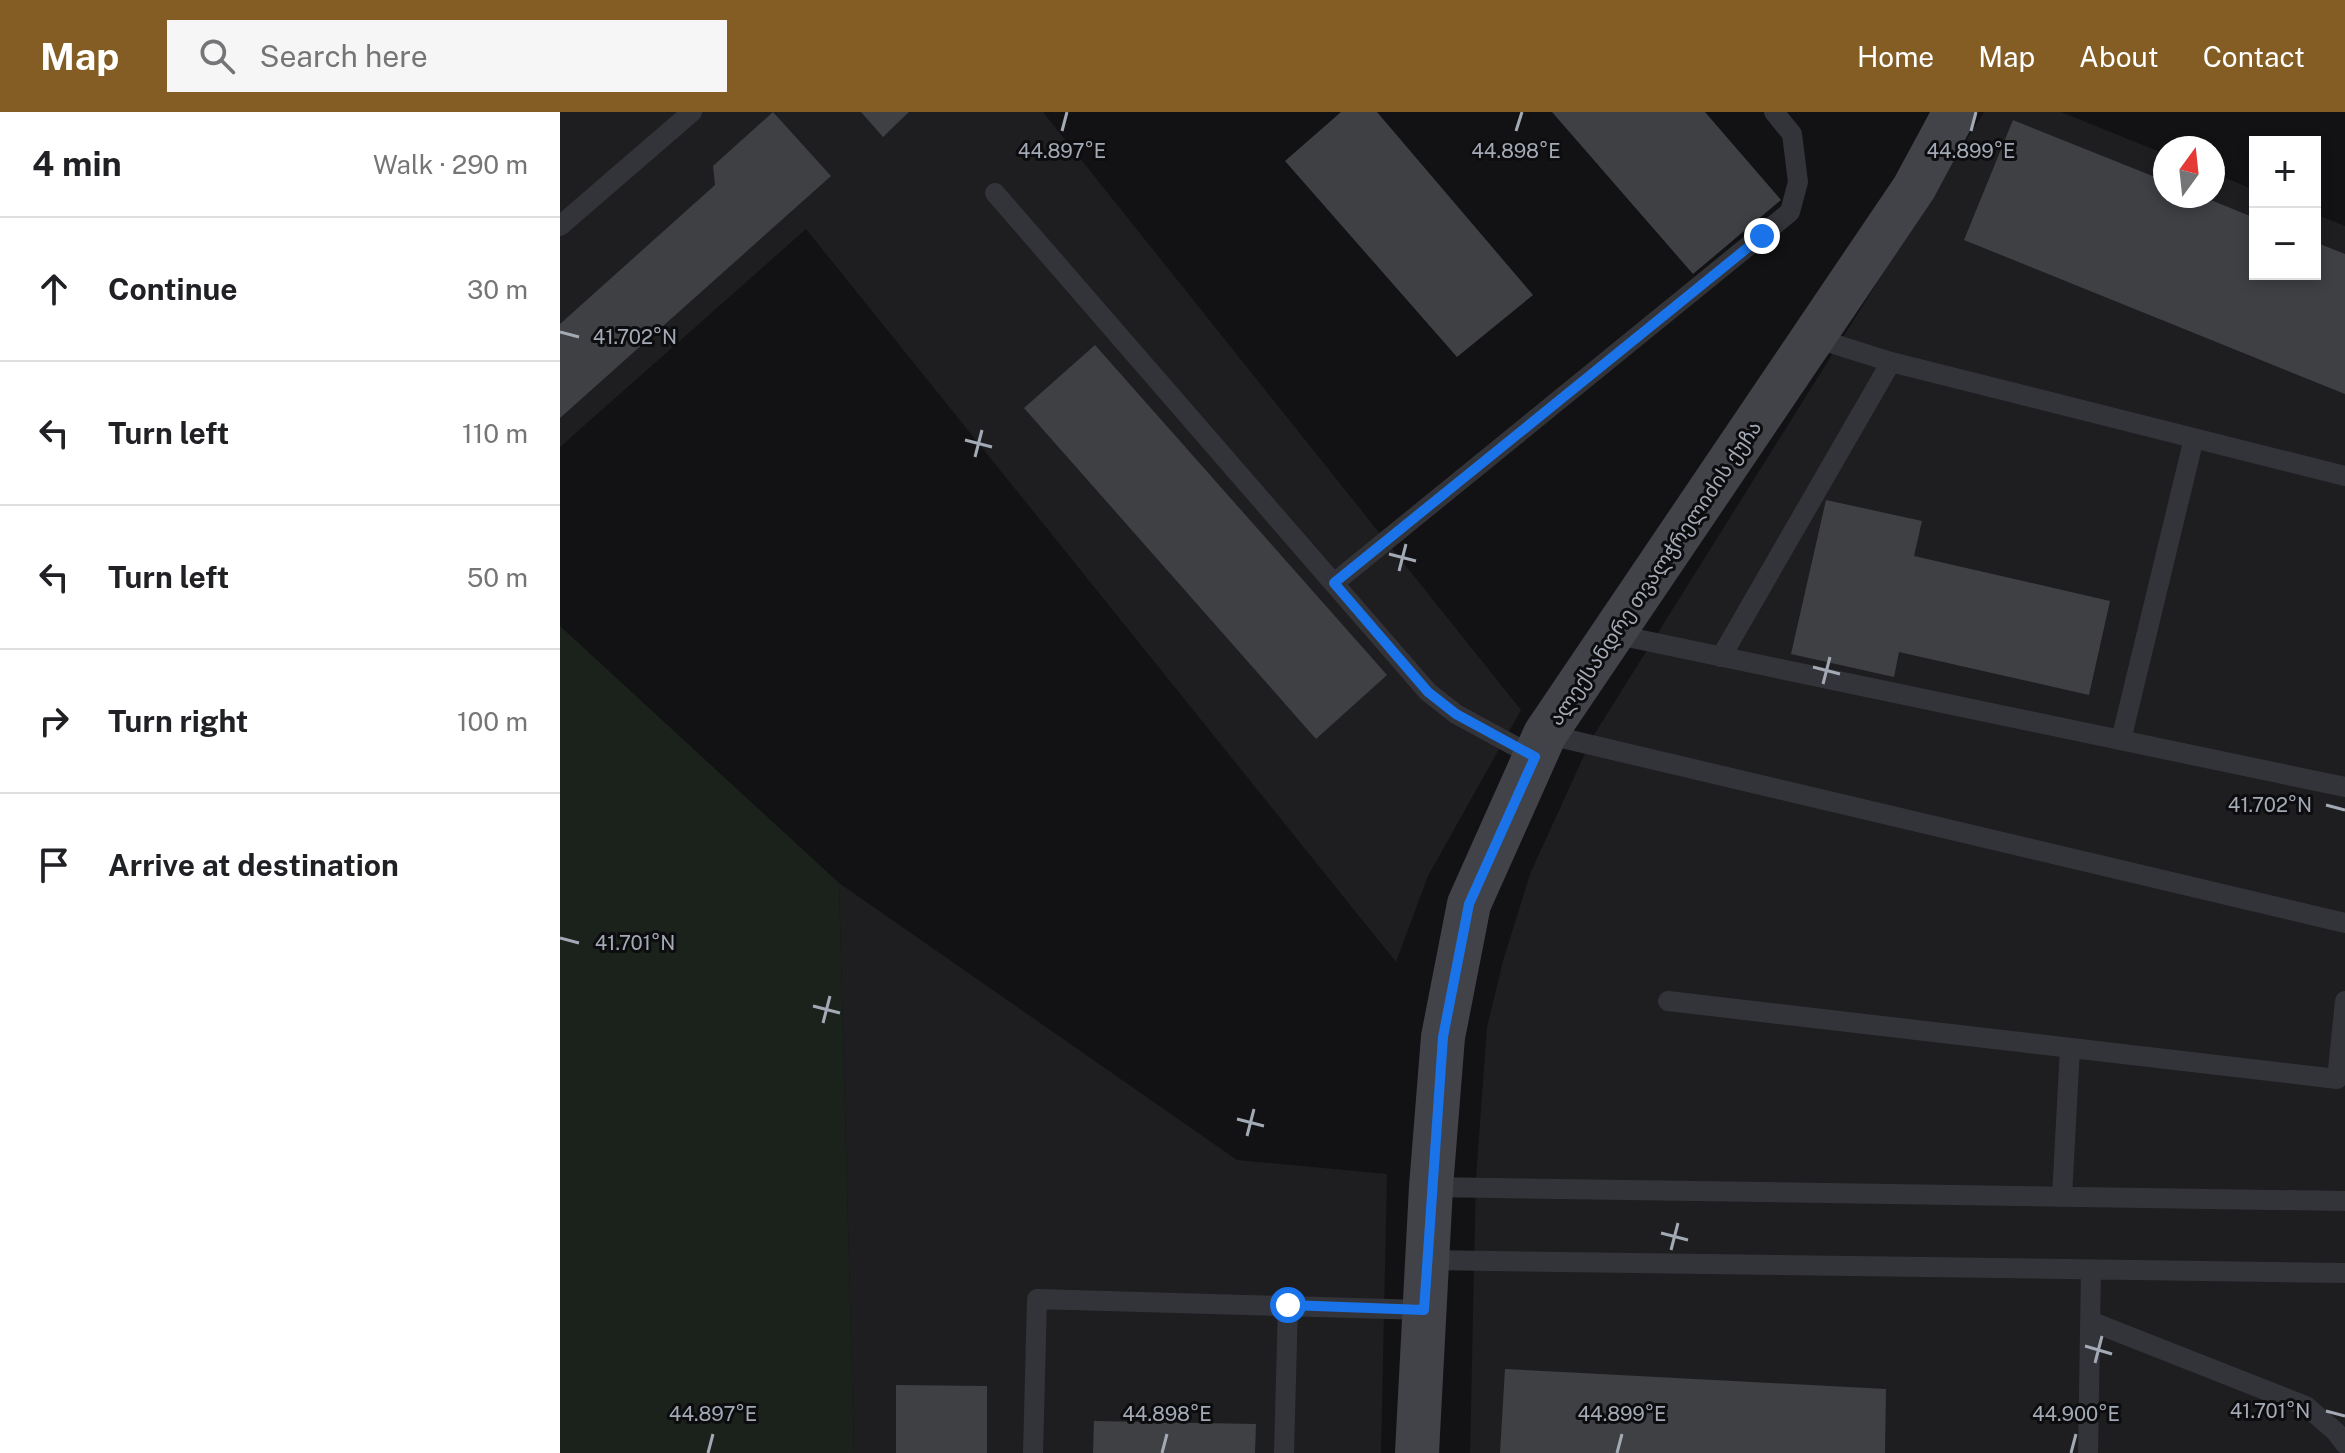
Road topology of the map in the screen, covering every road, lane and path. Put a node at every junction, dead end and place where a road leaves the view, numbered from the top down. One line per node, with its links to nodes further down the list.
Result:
1 (692, 112): 5 (lane)
2 (1774, 112): 10 (lane)
3 (1955, 112): 6 (street, ალექსანდრე თვალჭრელიძის ქუჩა)
4 (995, 193): 10 (lane)
5 (560, 226)
6 (1815, 338): 7 (lane); 11 (street, ალექსანდრე თვალჭრელიძის ქუჩა)
7 (1891, 362): 8 (lane); 12 (lane)
8 (2194, 438): 9 (lane); 13 (lane)
9 (2345, 476)
10 (1334, 583): 14 (lane)
11 (1613, 634): 12 (lane); 14 (street, ალექსანდრე თვალჭრელიძის ქუჩა)
12 (1721, 657): 13 (lane)
13 (2121, 740): 15 (lane)
14 (1540, 746): 16 (lane); 20 (street, ალექსანდრე თვალჭრელიძის ქუჩა)
15 (2345, 787)
16 (2345, 923)
17 (1668, 1001): 19 (lane)
18 (2345, 1001): 19 (lane)
19 (2070, 1048): 21 (lane)
20 (1431, 1187): 21 (lane); 23 (street, ალექსანდრე თვალჭრელიძის ქუჩა)
21 (2062, 1197): 22 (lane)
22 (2345, 1201)
23 (1426, 1260): 24 (lane); 27 (street, ალექსანდრე თვალჭრელიძის ქუჩა)
24 (2091, 1270): 25 (lane); 28 (lane)
25 (2345, 1273)
26 (1288, 1305): 27 (lane); 30 (lane); 31 (lane)
27 (1424, 1310): 32 (street, ალექსანდრე თვალჭრელიძის ქუჩა)
28 (2090, 1321): 29 (lane); 33 (lane)
29 (2345, 1444)
30 (1033, 1453)
31 (1284, 1453)
32 (1417, 1453)
33 (2088, 1453)

